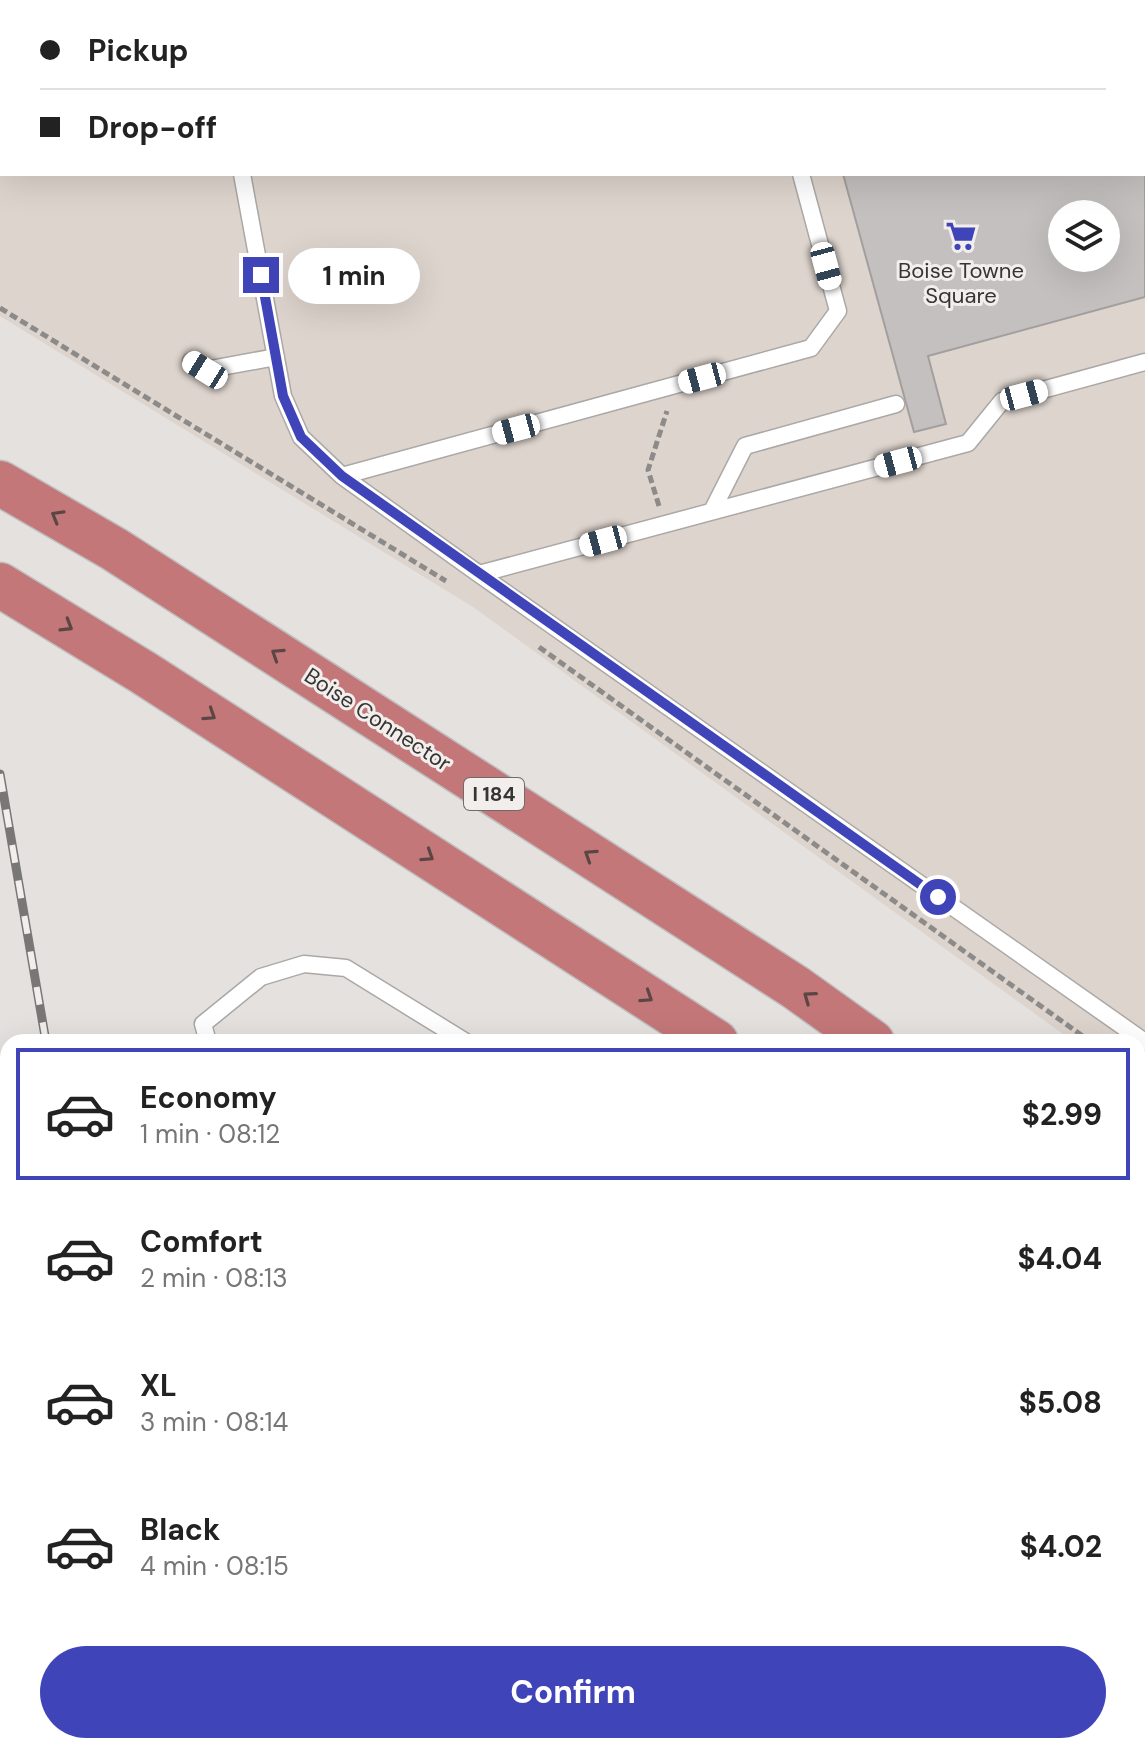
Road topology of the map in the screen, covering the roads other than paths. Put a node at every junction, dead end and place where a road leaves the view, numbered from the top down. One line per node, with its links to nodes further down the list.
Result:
1 (242, 176): 3 (lane)
2 (802, 176): 7 (lane)
3 (276, 357): 4 (lane); 7 (lane)
4 (191, 361)
5 (1145, 362): 9 (lane)
6 (896, 404): 9 (lane)
7 (342, 476): 10 (lane)
8 (0, 483): 15 (highway, Boise Connector / I 184, one-way to 8)
9 (712, 511): 10 (lane)
10 (479, 574): 16 (lane)
11 (0, 585): 14 (highway, one-way to 14)
12 (206, 1034): 13 (lane)
13 (453, 1034)
14 (704, 1034)
15 (861, 1034)
16 (1134, 1034)

